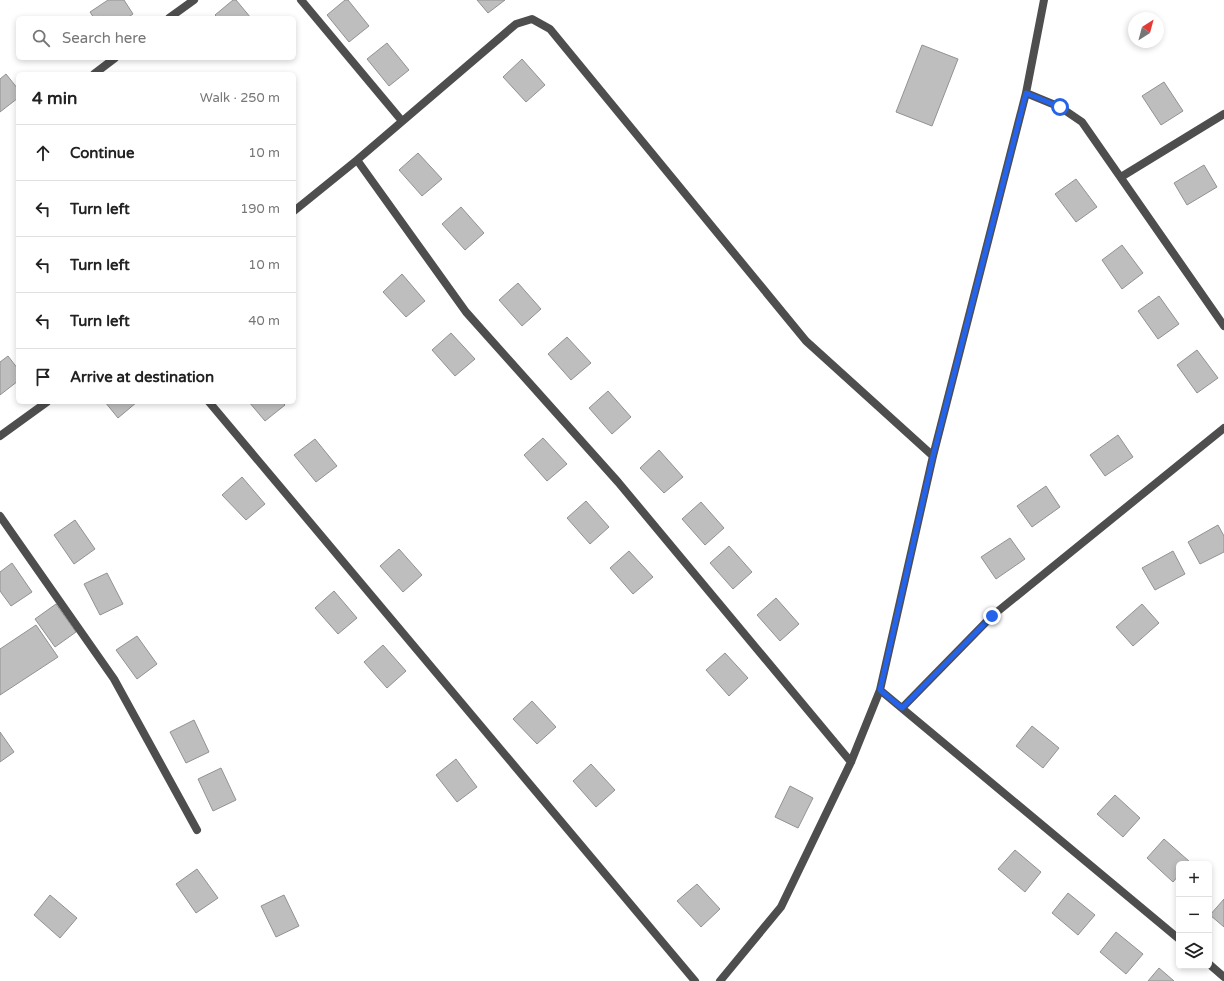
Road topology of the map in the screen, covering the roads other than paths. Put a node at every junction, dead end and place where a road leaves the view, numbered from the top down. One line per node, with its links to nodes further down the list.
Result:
1 (194, 0): 4 (street)
2 (301, 0): 9 (street)
3 (1044, 0): 7 (street)
4 (172, 16)
5 (112, 60): 6 (street)
6 (97, 72)
7 (1026, 93): 11 (street); 18 (street)
8 (1224, 114): 11 (street)
9 (402, 121): 10 (street); 18 (street)
10 (357, 160): 12 (street); 22 (street)
11 (1121, 177): 13 (street)
12 (296, 209)
13 (1224, 326)
14 (44, 404): 17 (street)
15 (211, 404): 27 (street)
16 (1224, 428): 21 (street)
17 (0, 436)
18 (933, 456): 20 (street)
19 (0, 516): 23 (street)
20 (880, 690): 21 (street); 22 (street)
21 (902, 708): 24 (street)
22 (851, 762): 28 (street)
23 (197, 830)
24 (1176, 936)
25 (1212, 967): 26 (street)
26 (1224, 977)
27 (695, 981)
28 (720, 981)

